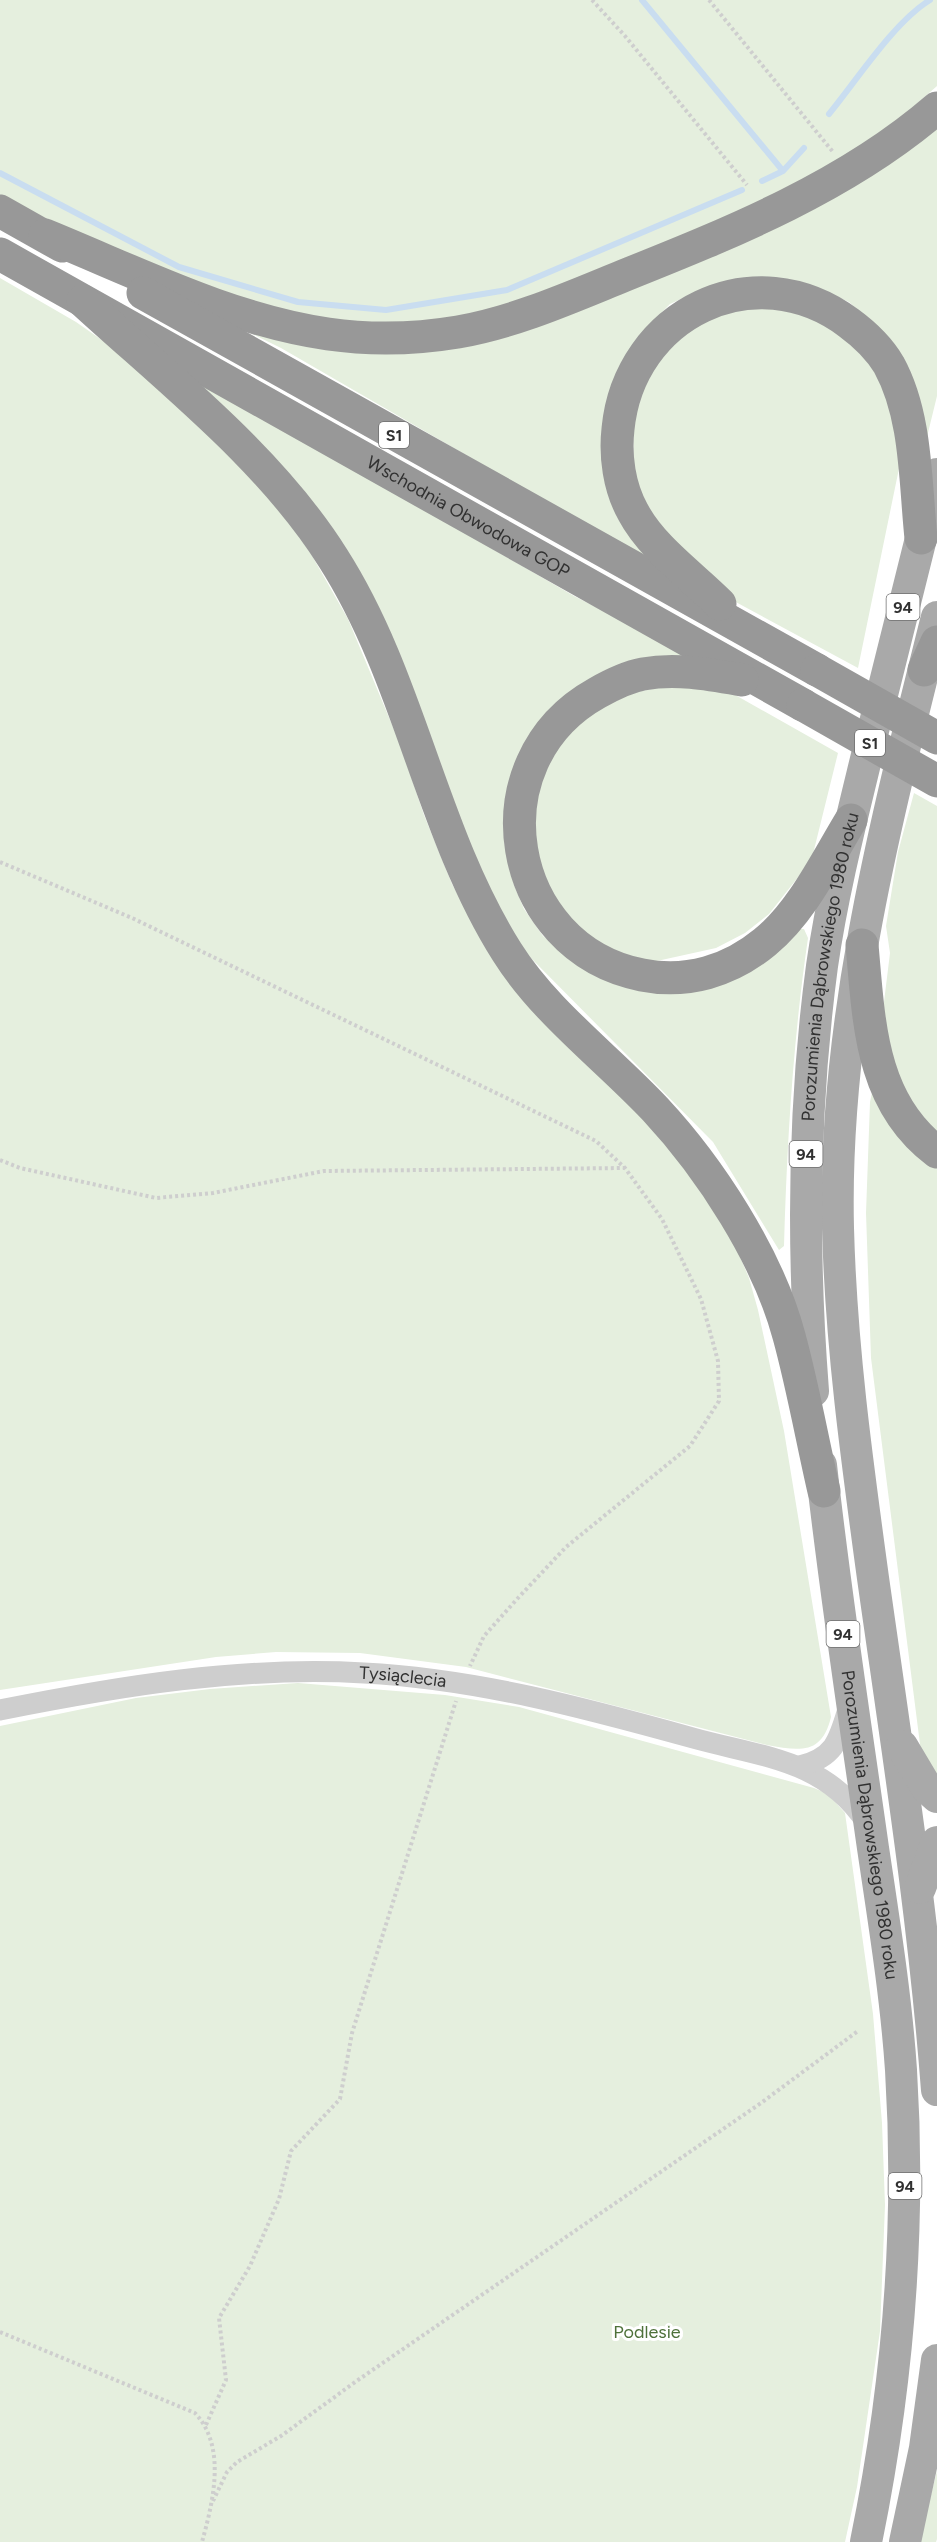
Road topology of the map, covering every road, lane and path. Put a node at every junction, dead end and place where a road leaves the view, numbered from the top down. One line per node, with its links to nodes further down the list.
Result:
1 (591, 0): 5 (path)
2 (709, 0): 4 (path)
3 (937, 108): 4 (highway)
4 (846, 173): 7 (highway)
5 (747, 184)
6 (0, 211): 7 (highway, Wschodnia Obwodowa GOP / S1)
7 (45, 235): 13 (highway, Wschodnia Obwodowa GOP / S1)
8 (0, 254): 9 (highway, Wschodnia Obwodowa GOP / S1)
9 (83, 301): 15 (highway, Wschodnia Obwodowa GOP / S1); 24 (highway)
10 (937, 474): 11 (main road, Porozumienia Dąbrowskiego 1980 roku / 94)
11 (921, 538): 13 (highway); 18 (main road, Porozumienia Dąbrowskiego 1980 roku / 94)
12 (937, 617): 14 (main road, Porozumienia Dąbrowskiego 1980 roku / 94)
13 (746, 631): 16 (highway, Wschodnia Obwodowa GOP / S1, bridge)
14 (930, 656): 20 (main road, Porozumienia Dąbrowskiego 1980 roku / 94)
15 (764, 684): 17 (highway, Wschodnia Obwodowa GOP / S1, bridge); 18 (highway)
16 (937, 738)
17 (937, 781)
18 (851, 820): 24 (main road, Porozumienia Dąbrowskiego 1980 roku / 94)
19 (0, 862): 23 (path)
20 (862, 945): 21 (highway); 28 (main road, Porozumienia Dąbrowskiego 1980 roku / 94)
21 (937, 1152)
22 (0, 1160): 23 (path)
23 (625, 1168): 25 (path)
24 (824, 1491): 26 (main road, Porozumienia Dąbrowskiego 1980 roku / 94)
25 (462, 1683): 27 (street, Tysiąclecia); 29 (street, Tysiąclecia); 38 (path)
26 (852, 1696): 29 (street); 31 (main road, Porozumienia Dąbrowskiego 1980 roku / 94)
27 (0, 1710)
28 (896, 1735): 30 (main road); 33 (main road, Porozumienia Dąbrowskiego 1980 roku / 94)
29 (800, 1766): 31 (street, Tysiąclecia)
30 (937, 1797)
31 (870, 1829): 41 (main road, Porozumienia Dąbrowskiego 1980 roku / 94)
32 (937, 1842): 33 (main road)
33 (918, 1895): 35 (main road, Porozumienia Dąbrowskiego 1980 roku / 94)
34 (858, 2031): 39 (path)
35 (937, 2090)
36 (0, 2332): 38 (path)
37 (937, 2360): 42 (main road)
38 (206, 2425): 39 (path)
39 (213, 2500): 40 (path)
40 (201, 2542)
41 (866, 2542)
42 (905, 2542)

